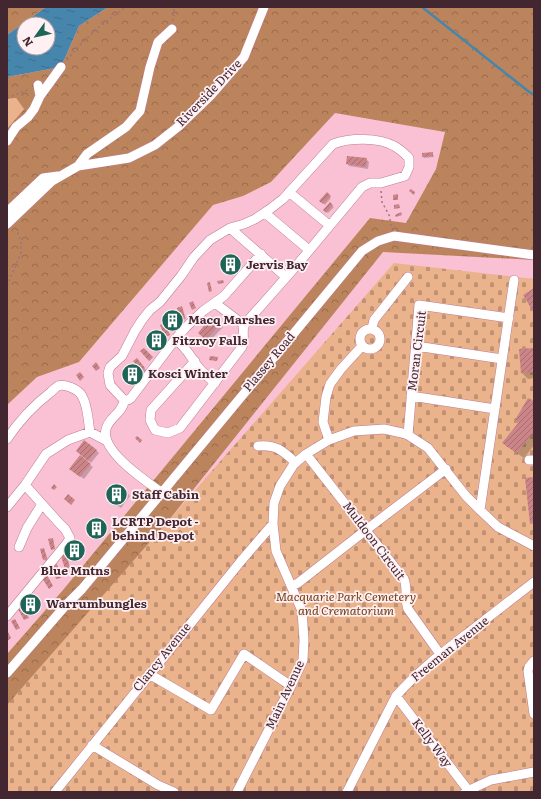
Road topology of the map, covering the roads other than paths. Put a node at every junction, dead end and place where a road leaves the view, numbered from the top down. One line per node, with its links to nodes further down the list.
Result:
1 (264, 7): 7 (street, Riverside Drive)
2 (172, 29): 7 (street)
3 (61, 67): 5 (street)
4 (38, 85): 5 (street)
5 (40, 96): 6 (street)
6 (7, 141)
7 (78, 166): 9 (street, Riverside Drive)
8 (289, 192): 10 (street); 11 (street); 11 (street)
9 (9, 213)
10 (265, 213): 12 (street); 13 (street)
11 (330, 225): 13 (street)
12 (230, 228): 14 (street); 30 (street)
13 (309, 250): 16 (street)
14 (260, 254): 16 (street); 19 (street)
15 (534, 255): 42 (street, Plassey Road)
16 (286, 277): 21 (street)
17 (408, 277): 22 (street)
18 (514, 280): 20 (street)
19 (215, 303): 21 (street); 23 (street)
20 (509, 318): 25 (street, Moran Circuit); 26 (street)
21 (244, 325): 28 (street)
22 (372, 328): 24 (street); 24 (street)
23 (175, 339): 27 (street); 30 (street)
24 (362, 346): 35 (street)
25 (416, 346): 26 (street); 29 (street, Moran Circuit)
26 (502, 359): 31 (street)
27 (195, 361): 28 (street); 28 (street)
28 (215, 383)
29 (411, 396): 31 (street); 33 (street, Moran Circuit)
30 (124, 400): 36 (street)
31 (495, 409): 45 (street)
32 (90, 432): 34 (street); 36 (street); 41 (street)
33 (408, 435): 35 (street, Main Avenue); 40 (street, Main Avenue)
34 (7, 439)
35 (329, 440): 38 (street, Main Avenue)
36 (107, 441): 42 (street)
37 (258, 446): 39 (street)
38 (306, 454): 39 (street, Main Avenue); 47 (street, Muldoon Circuit)
39 (296, 463): 46 (street, Main Avenue)
40 (446, 469): 45 (street, Main Avenue); 47 (street)
41 (25, 485): 43 (street); 44 (street)
42 (162, 492): 55 (street, Plassey Road)
43 (42, 504): 49 (street); 52 (street)
44 (7, 507)
45 (480, 510): 48 (street, Main Avenue)
46 (273, 524): 51 (street, Main Avenue); 56 (street, Clancy Avenue)
47 (366, 530): 51 (street); 53 (street, Muldoon Circuit)
48 (534, 546)
49 (19, 547)
50 (534, 582): 53 (street, Freeman Avenue)
51 (292, 586): 57 (street, Main Avenue)
52 (7, 616)
53 (440, 654): 58 (street, Freeman Avenue)
54 (534, 661): 59 (street)
55 (7, 673)
56 (149, 674): 57 (street); 60 (street, Clancy Avenue)
57 (291, 686): 66 (street, Main Avenue)
58 (396, 696): 63 (street, Kelly Way); 67 (street, Freeman Avenue)
59 (534, 714)
60 (92, 745): 62 (street); 64 (street, Clancy Avenue)
61 (534, 772): 63 (street)
62 (157, 788): 65 (street)
63 (466, 791)
64 (54, 792)
65 (174, 792)
66 (237, 792)
67 (347, 792)

